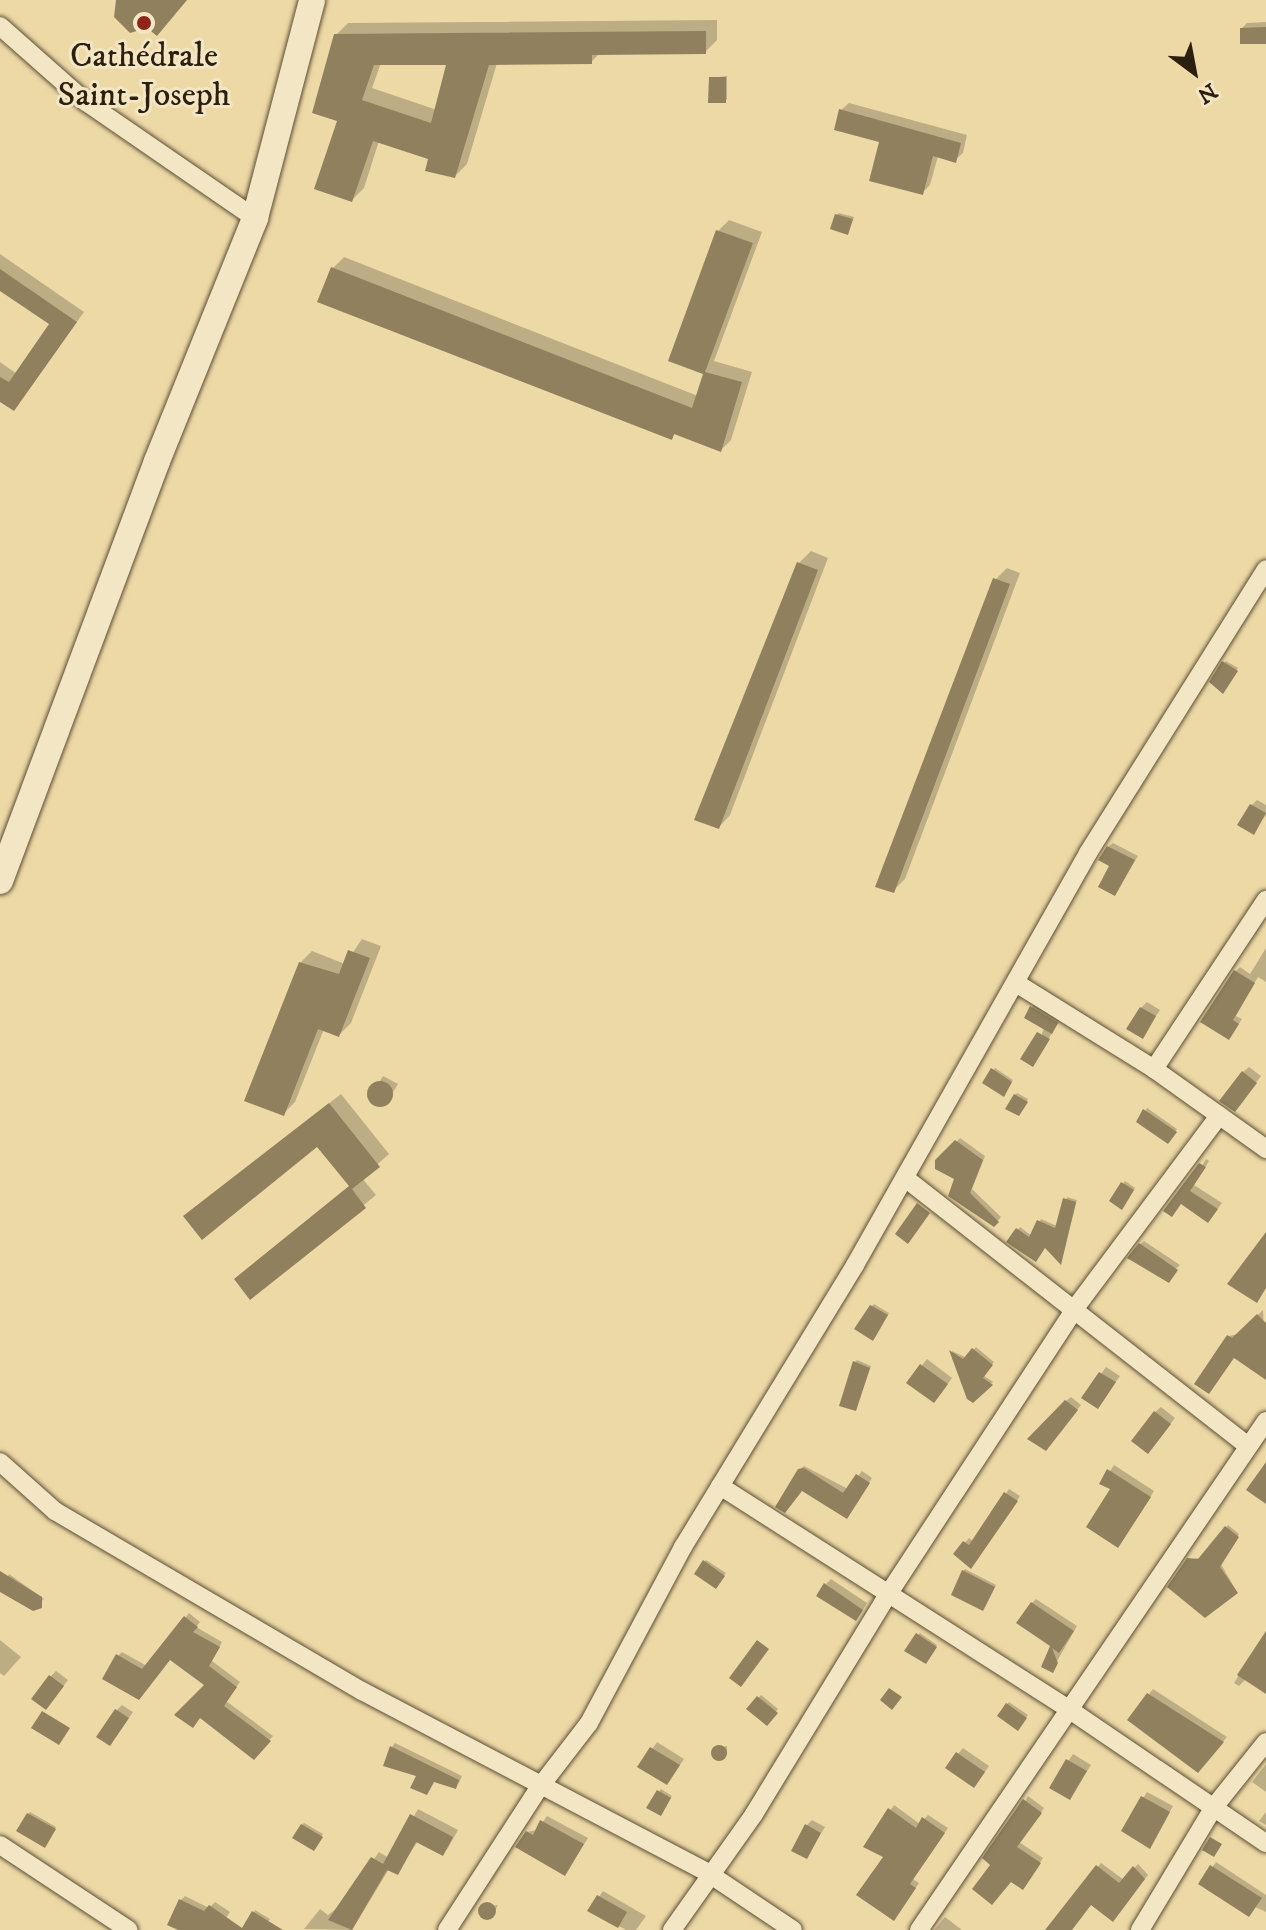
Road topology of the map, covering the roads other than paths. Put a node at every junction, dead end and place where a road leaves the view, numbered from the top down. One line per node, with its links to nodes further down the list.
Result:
1 (312, 0): 3 (street)
2 (0, 26): 3 (street)
3 (255, 218): 5 (street)
4 (1266, 569): 7 (street)
5 (0, 881)
6 (1266, 900): 8 (street)
7 (1016, 983): 8 (street); 11 (street)
8 (1154, 1069): 9 (street)
9 (1219, 1116): 10 (street); 12 (street)
10 (1266, 1149)
11 (905, 1178): 12 (street); 16 (street)
12 (1076, 1307): 14 (street); 17 (street)
13 (1266, 1421): 14 (street)
14 (1248, 1446): 18 (street)
15 (0, 1462): 20 (street)
16 (720, 1486): 17 (street); 20 (street)
17 (889, 1593): 18 (street); 24 (street)
18 (1067, 1708): 21 (street); 29 (street)
19 (1266, 1742): 21 (street)
20 (539, 1788): 24 (street); 26 (street)
21 (1214, 1807): 22 (street); 30 (street)
22 (1266, 1843)
23 (0, 1845): 25 (street)
24 (708, 1873): 27 (street); 28 (street)
25 (129, 1930)
26 (447, 1930)
27 (672, 1930)
28 (793, 1930)
29 (919, 1930)
30 (1140, 1930)

